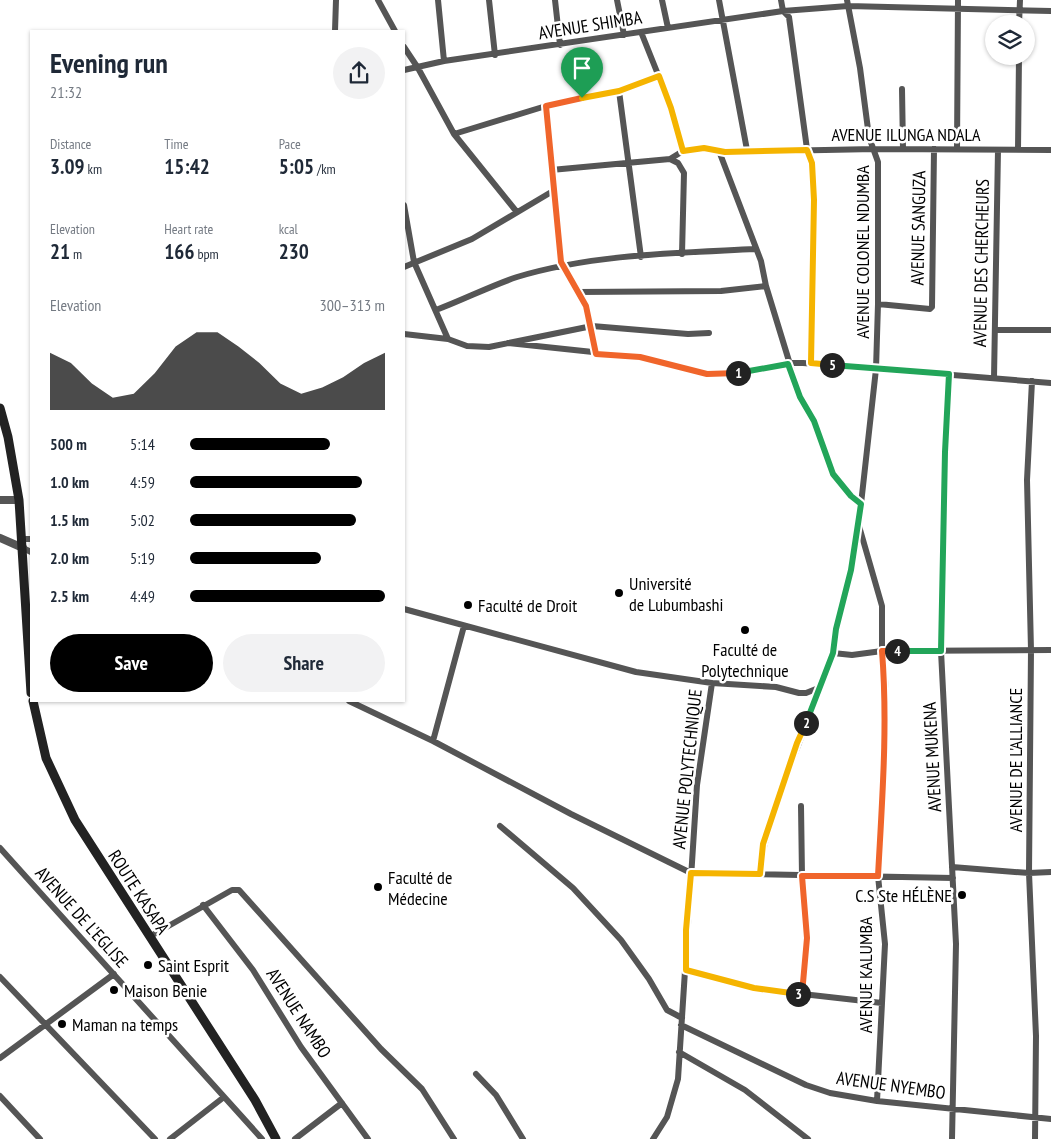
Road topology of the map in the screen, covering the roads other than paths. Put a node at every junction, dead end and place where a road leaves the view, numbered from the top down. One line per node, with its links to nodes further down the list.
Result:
1 (336, 0): 21 (street)
2 (378, 0): 22 (street)
3 (438, 0): 28 (street)
4 (489, 0): 27 (street)
5 (555, 0): 25 (street)
6 (617, 0): 24 (street)
7 (662, 0): 20 (street)
8 (719, 0): 19 (street)
9 (782, 0): 16 (street)
10 (958, 0): 14 (street)
11 (1020, 0): 15 (street)
12 (847, 3): 13 (street, AVENUE SHIMBA); 16 (street, AVENUE SHIMBA); 37 (street, AVENUE COLONEL NDUMBA)
13 (907, 3): 14 (street, AVENUE SHIMBA)
14 (958, 8): 15 (street, AVENUE SHIMBA); 40 (street)
15 (1020, 10): 17 (street, AVENUE SHIMBA); 18 (street)
16 (783, 11): 19 (street, AVENUE SHIMBA); 42 (street)
17 (1051, 11)
18 (1020, 15)
19 (721, 20): 20 (street, AVENUE SHIMBA); 41 (street)
20 (668, 28): 23 (street, AVENUE SHIMBA)
21 (335, 30)
22 (394, 30)
23 (641, 32): 24 (street, AVENUE SHIMBA); 32 (street)
24 (624, 35): 25 (street, AVENUE SHIMBA)
25 (560, 45): 27 (street, AVENUE SHIMBA)
26 (405, 48): 30 (street)
27 (495, 54): 28 (street, AVENUE SHIMBA)
28 (444, 61): 30 (street, AVENUE SHIMBA)
29 (1019, 65): 44 (street)
30 (418, 68): 31 (street, AVENUE SHIMBA); 36 (street)
31 (405, 70)
32 (659, 76): 34 (street); 46 (street)
33 (902, 89): 38 (street)
34 (619, 91): 35 (street); 49 (street)
35 (546, 106): 36 (street); 50 (street)
36 (454, 134): 53 (street)
37 (875, 148): 38 (street, AVENUE ILUNGA NDALA); 42 (street, AVENUE ILUNGA NDALA); 62 (street, AVENUE COLONEL NDUMBA)
38 (903, 149): 39 (street, AVENUE ILUNGA NDALA)
39 (934, 149): 40 (street, AVENUE ILUNGA NDALA); 62 (street, AVENUE SANGUZA)
40 (957, 149): 43 (street, AVENUE ILUNGA NDALA)
41 (747, 150): 42 (street, AVENUE ILUNGA NDALA); 47 (street, AVENUE ILUNGA NDALA)
42 (807, 150): 72 (street)
43 (998, 150): 44 (street, AVENUE ILUNGA NDALA); 65 (street, AVENUE DES CHERCHEURS)
44 (1018, 150): 45 (street, AVENUE ILUNGA NDALA)
45 (1051, 150)
46 (683, 151): 47 (street, AVENUE ILUNGA NDALA); 48 (street)
47 (719, 151): 54 (street)
48 (670, 159): 49 (street); 55 (street)
49 (630, 163): 50 (street); 56 (street)
50 (551, 170): 51 (street)
51 (553, 191): 53 (street); 59 (street)
52 (405, 211): 57 (street)
53 (516, 212): 57 (street)
54 (755, 249): 55 (street); 60 (street)
55 (682, 254): 56 (street)
56 (641, 256): 59 (street)
57 (414, 262): 58 (street); 63 (street)
58 (405, 266)
59 (563, 267): 61 (street); 63 (street)
60 (766, 286): 61 (street); 73 (street)
61 (578, 292): 64 (street)
62 (878, 304): 74 (street, AVENUE COLONEL NDUMBA)
63 (436, 310): 69 (street)
64 (592, 326): 67 (street); 70 (street); 71 (street)
65 (996, 330): 66 (street); 76 (street, AVENUE DES CHERCHEURS)
66 (1051, 330)
67 (709, 333)
68 (405, 334): 69 (street)
69 (448, 339): 70 (street)
70 (508, 343): 71 (street)
71 (596, 354): 73 (street)
72 (811, 363): 73 (street); 74 (street)
73 (788, 364): 82 (street)
74 (876, 369): 75 (street); 82 (street, AVENUE COLONEL NDUMBA)
75 (949, 374): 76 (street); 91 (street, AVENUE MUKENA)
76 (994, 378): 77 (street)
77 (1032, 382): 78 (street); 88 (street, AVENUE DE L'ALLIANCE)
78 (1051, 383)
79 (0, 408): 81 (main road)
80 (0, 500): 81 (street)
81 (19, 500): 85 (main road)
82 (861, 504): 83 (street, AVENUE COLONEL NDUMBA)
83 (858, 524): 90 (street, AVENUE KALUMBA); 92 (street, AVENUE COLONEL NDUMBA)
84 (0, 538): 85 (street)
85 (27, 544): 93 (main road)
86 (405, 609): 87 (street, AVENUE POLYTECHNIQUE)
87 (464, 626): 94 (street, AVENUE POLYTECHNIQUE); 98 (street)
88 (1031, 650): 89 (street); 91 (street); 103 (street, AVENUE DE L'ALLIANCE)
89 (1051, 650)
90 (882, 651): 91 (street); 92 (street); 108 (street, AVENUE KALUMBA)
91 (941, 651): 102 (street, AVENUE MUKENA)
92 (833, 653): 95 (street, AVENUE COLONEL NDUMBA)
93 (30, 656)
94 (712, 683): 95 (street); 105 (street, AVENUE POLYTECHNIQUE)
95 (821, 687): 106 (street, AVENUE COLONEL NDUMBA)
96 (32, 702): 111 (main road, ROUTE KASAPA)
97 (351, 702): 98 (street)
98 (433, 741): 105 (street)
99 (801, 806): 107 (street)
100 (500, 826): 117 (street, AVENUE NYEMBO)
101 (0, 848): 113 (street, AVENUE DE L'EGLISE)
102 (952, 866): 103 (street); 109 (street, AVENUE MUKENA)
103 (1030, 872): 104 (street); 127 (street, AVENUE DE L'ALLIANCE)
104 (1051, 872)
105 (691, 873): 106 (street); 112 (street, AVENUE POLYTECHNIQUE)
106 (760, 874): 107 (street)
107 (802, 876): 108 (street); 115 (street)
108 (878, 876): 109 (street); 116 (street, AVENUE KALUMBA)
109 (953, 878): 126 (street, AVENUE MUKENA)
110 (203, 906): 111 (street); 125 (street, AVENUE NAMBO); 136 (street)
111 (149, 937): 133 (main road, ROUTE KASAPA)
112 (686, 970): 115 (street); 117 (street, AVENUE POLYTECHNIQUE)
113 (114, 974): 118 (street); 123 (street, AVENUE DE L'EGLISE)
114 (0, 977): 118 (street)
115 (802, 994): 116 (street)
116 (882, 1003): 124 (street, AVENUE KALUMBA)
117 (681, 1022): 119 (street, AVENUE POLYTECHNIQUE); 124 (street, AVENUE NYEMBO)
118 (45, 1026): 120 (street); 130 (street)
119 (679, 1052): 138 (street, AVENUE POLYTECHNIQUE); 139 (street)
120 (0, 1058)
121 (476, 1074): 137 (street)
122 (0, 1096): 129 (street)
123 (224, 1097): 131 (street); 132 (street, AVENUE DE L'EGLISE)
124 (877, 1101): 126 (street, AVENUE NYEMBO)
125 (342, 1103): 134 (street); 135 (street, AVENUE NAMBO)
126 (952, 1109): 127 (street, AVENUE NYEMBO); 140 (street, AVENUE MUKENA)
127 (1035, 1118): 128 (street, AVENUE NYEMBO); 141 (street, AVENUE DE L'ALLIANCE)
128 (1051, 1119)
129 (40, 1139)
130 (155, 1139)
131 (170, 1139)
132 (262, 1139)
133 (276, 1139)
134 (296, 1139)
135 (368, 1139)
136 (454, 1139)
137 (523, 1139)
138 (653, 1139)
139 (808, 1139)
140 (952, 1139)
141 (1035, 1139)

